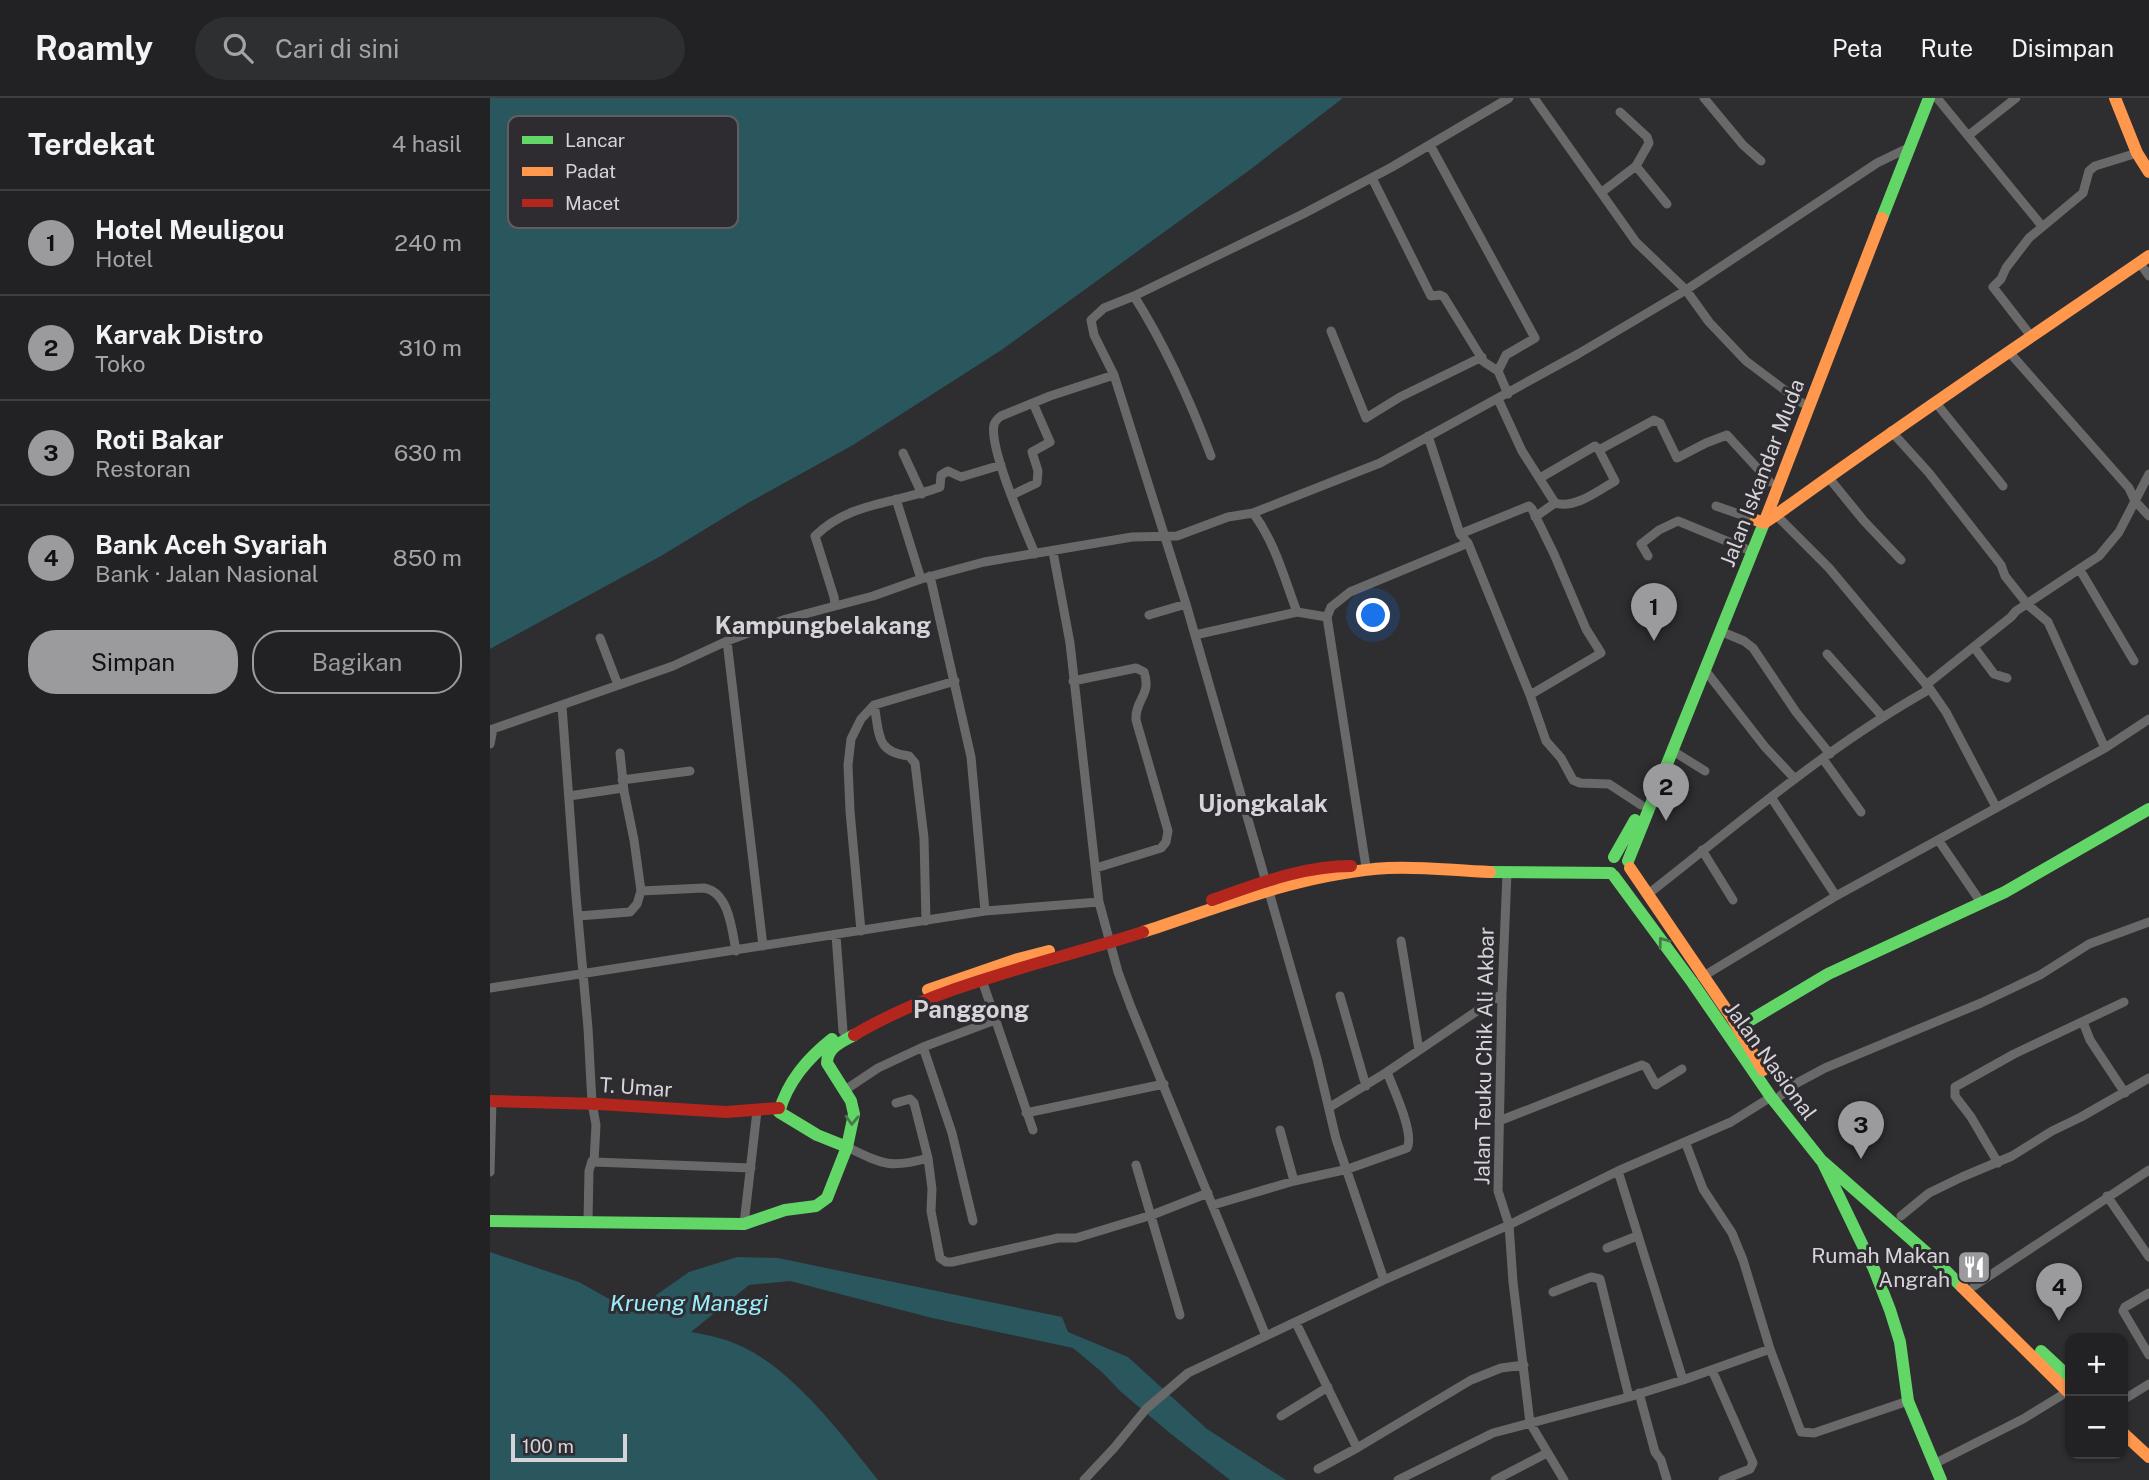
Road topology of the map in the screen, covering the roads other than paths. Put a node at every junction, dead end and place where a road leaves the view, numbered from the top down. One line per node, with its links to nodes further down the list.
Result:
1 (1508, 98): 11 (street)
2 (1534, 98): 18 (street)
3 (1704, 98): 14 (street)
4 (1920, 98): 12 (main road, Jalan Iskandar Muda)
5 (1928, 98): 12 (main road, Jalan Iskandar Muda)
6 (1937, 98): 10 (street)
7 (2016, 98): 10 (street)
8 (2115, 98): 13 (main road)
9 (1620, 112): 16 (street)
10 (1969, 135): 20 (street)
11 (1430, 145): 17 (street); 29 (street)
12 (1905, 149): 23 (street); 34 (main road, Jalan Iskandar Muda); 57 (main road, Jalan Iskandar Muda)
13 (2137, 153): 15 (main road); 20 (street)
14 (1761, 161)
15 (2147, 165)
16 (1636, 166): 18 (street); 19 (street)
17 (1372, 178): 24 (street); 28 (street)
18 (1602, 192): 23 (street)
19 (1667, 204)
20 (2042, 226): 26 (street)
21 (2144, 259): 22 (street); 26 (main road)
22 (2149, 276)
23 (1686, 290): 31 (street); 34 (street)
24 (1134, 296): 30 (street); 40 (street)
25 (1331, 331): 28 (street)
26 (2031, 336): 27 (main road)
27 (2010, 353): 35 (main road); 50 (street)
28 (1483, 359): 29 (street)
29 (1498, 371): 31 (street)
30 (1114, 375): 33 (street); 59 (street)
31 (1508, 394): 32 (street)
32 (1498, 399): 37 (street); 43 (street)
33 (1033, 403): 41 (street); 48 (street)
34 (1802, 403): 45 (main road, Jalan Iskandar Muda)
35 (1936, 403): 36 (main road); 46 (street)
36 (1891, 430): 44 (main road); 69 (street)
37 (1428, 436): 53 (street); 58 (street)
38 (1599, 450): 43 (street); 45 (street); 51 (street)
39 (903, 453): 47 (street)
40 (1212, 456)
41 (1001, 465): 47 (street); 48 (street)
42 (2149, 474): 50 (street)
43 (1540, 478): 51 (street)
44 (1829, 478): 54 (main road); 65 (street)
45 (1770, 482): 57 (main road, Jalan Iskandar Muda)
46 (2003, 486)
47 (922, 494): 49 (street)
48 (1012, 495): 63 (street)
49 (896, 499): 67 (street); 70 (street)
50 (2135, 501): 55 (street); 66 (street)
51 (1555, 503): 56 (street)
52 (1716, 506): 57 (street)
53 (1253, 513): 59 (street); 71 (street)
54 (1776, 515): 57 (main road); 86 (street)
55 (2149, 516)
56 (1535, 517): 58 (street); 87 (street)
57 (1760, 522): 61 (main road, Jalan Iskandar Muda); 74 (main road, Jalan Iskandar Muda)
58 (1460, 534): 60 (street)
59 (1164, 537): 62 (street); 68 (street)
60 (1468, 543): 73 (street); 87 (street)
61 (1746, 549): 64 (street); 104 (main road, Jalan Iskandar Muda)
62 (1054, 552): 63 (street); 84 (street)
63 (1035, 554): 67 (street)
64 (1647, 555)
65 (1901, 560)
66 (2080, 570): 69 (street); 80 (street)
67 (926, 578): 70 (street); 83 (street)
68 (1186, 604): 72 (street); 75 (street)
69 (2028, 605): 78 (street); 94 (street)
70 (835, 606): 77 (street)
71 (1297, 612): 73 (street); 75 (street)
72 (1149, 615)
73 (1326, 617): 111 (street)
74 (1720, 631): 81 (main road, Jalan Iskandar Muda); 97 (street)
75 (1195, 635): 115 (street)
76 (600, 638): 85 (street)
77 (727, 641): 85 (street); 130 (street)
78 (1974, 648): 82 (street); 86 (street)
79 (1826, 654): 90 (street)
80 (2134, 661)
81 (1705, 670): 95 (main road, Jalan Iskandar Muda); 100 (street)
82 (2007, 678)
83 (955, 681): 88 (street); 122 (street)
84 (1073, 681): 112 (street); 112 (street)
85 (618, 685): 89 (street)
86 (1928, 687): 90 (street); 105 (street)
87 (1531, 695): 104 (street)
88 (874, 705): 124 (street); 126 (street)
89 (562, 706): 92 (street); 102 (street)
90 (1882, 716): 97 (street)
91 (2149, 719): 94 (street)
92 (491, 730): 93 (street)
93 (490, 744)
94 (2105, 748): 105 (street)
95 (1673, 751): 99 (street); 110 (main road, Jalan Iskandar Muda)
96 (620, 753): 101 (street)
97 (1827, 757): 100 (street); 107 (street)
98 (690, 771): 101 (street)
99 (1705, 771)
100 (1795, 779): 103 (street)
101 (623, 784): 102 (street); 116 (street)
102 (569, 796): 123 (street)
103 (1771, 797): 109 (street); 118 (street)
104 (1642, 805): 113 (main road, Jalan Iskandar Muda)
105 (1996, 807): 108 (street)
106 (2149, 808): 121 (main road)
107 (1861, 811)
108 (1939, 841): 118 (street); 121 (street)
109 (1702, 850): 117 (street); 119 (street)
110 (1629, 864): 113 (main road); 113 (main road); 117 (main road, Jalan Nasional)
111 (1366, 867): 113 (main road); 115 (main road)
112 (1096, 868): 120 (street)
113 (1611, 868): 114 (main road); 150 (main road, Jalan Nasional, one-way to 113)
114 (1507, 873): 115 (main road); 136 (street, Jalan Teuku Chik Ali Akbar)
115 (1268, 887): 128 (main road); 156 (street)
116 (640, 891): 123 (street); 131 (street)
117 (1647, 895): 133 (main road, Jalan Nasional)
118 (1836, 896): 133 (street)
119 (1733, 901)
120 (1099, 902): 122 (street); 128 (street)
121 (1982, 904): 141 (main road)
122 (985, 911): 124 (street)
123 (578, 916): 132 (street)
124 (926, 920): 126 (street)
125 (2149, 922): 150 (street)
126 (861, 931): 127 (street)
127 (836, 935): 130 (street); 142 (street)
128 (1110, 938): 134 (main road); 142 (main road); 148 (street)
129 (1401, 941): 144 (street)
130 (763, 946): 131 (street)
131 (736, 951): 132 (street)
132 (583, 973): 135 (street); 154 (street)
133 (1702, 977): 141 (main road, Jalan Nasional)
134 (983, 983): 139 (street); 151 (main road)
135 (490, 988)
136 (1502, 995): 144 (street); 160 (street, Jalan Teuku Chik Ali Akbar)
137 (1340, 996): 149 (street)
138 (2124, 1002): 140 (street)
139 (995, 1020): 143 (street); 159 (street)
140 (2083, 1022): 152 (street); 168 (street)
141 (1739, 1027): 150 (main road, Jalan Nasional)
142 (843, 1031): 157 (main road)
143 (923, 1047): 151 (street); 183 (street)
144 (1419, 1049): 146 (street)
145 (1682, 1069): 160 (street)
146 (1387, 1072): 149 (street); 171 (street)
147 (2149, 1078): 152 (street)
148 (1164, 1084): 159 (street); 176 (street)
149 (1366, 1086): 156 (street)
150 (1768, 1086): 163 (street); 166 (main road, Jalan Nasional); 180 (main road, Jalan Nasional)
151 (845, 1090): 164 (main road, one-way to 164)
152 (2124, 1093): 168 (street)
153 (491, 1101): 154 (main road, T. Umar); 174 (street)
154 (592, 1103): 158 (main road, T. Umar); 167 (street)
155 (896, 1103): 165 (street)
156 (1330, 1107): 171 (street)
157 (779, 1108): 158 (main road, T. Umar); 164 (main road)
158 (757, 1111): 170 (street)
159 (1026, 1112): 161 (street)
160 (1499, 1121): 185 (street, Jalan Teuku Chik Ali Akbar)
161 (1033, 1130)
162 (1280, 1130): 175 (street)
163 (1686, 1144): 173 (street); 196 (street)
164 (847, 1147): 165 (street); 184 (main road)
165 (928, 1158): 179 (street)
166 (1821, 1160): 199 (main road, Jalan Nasional); 210 (main road)
167 (594, 1162): 170 (street); 182 (street)
168 (1998, 1163): 180 (street)
169 (1136, 1166): 179 (street)
170 (751, 1168): 184 (street)
171 (1348, 1169): 175 (street); 189 (street)
172 (2149, 1170): 177 (street)
173 (1618, 1171): 185 (street); 186 (street)
174 (490, 1172)
175 (1294, 1181): 178 (street)
176 (1208, 1193): 178 (street); 179 (street)
177 (2107, 1196): 188 (street); 190 (street)
178 (1213, 1205): 195 (street)
179 (1152, 1215): 193 (street)
180 (1901, 1216): 190 (main road, Jalan Nasional)
181 (490, 1221): 182 (main road)
182 (588, 1221): 184 (main road)
183 (974, 1221)
184 (744, 1224)
185 (1509, 1225): 189 (street); 198 (street, Jalan Teuku Chik Ali Akbar)
186 (1637, 1236): 187 (street); 202 (street)
187 (1606, 1248)
188 (2149, 1256)
189 (1384, 1280): 194 (street)
190 (1975, 1286): 199 (main road, Jalan Nasional)
191 (1553, 1292): 208 (street)
192 (2149, 1293): 197 (street)
193 (1180, 1315)
194 (1296, 1323): 195 (street); 204 (street)
195 (1266, 1336): 221 (street)
196 (1770, 1349): 200 (street); 210 (street)
197 (2149, 1355)
198 (1524, 1365): 212 (street, Jalan Teuku Chik Ali Akbar); 216 (street)
199 (2048, 1365): 201 (main road, Jalan Nasional); 205 (main road, Jalan Nasional)
200 (1712, 1370): 202 (street); 226 (street)
201 (2065, 1375)
202 (1683, 1380): 206 (street)
203 (2149, 1384): 209 (street)
204 (1328, 1387): 211 (street); 216 (street)
205 (2065, 1388)
206 (1639, 1393): 208 (street); 225 (street)
207 (2065, 1395): 219 (street)
208 (1629, 1397): 212 (street)
209 (2128, 1397)
210 (1908, 1401): 219 (main road)
211 (1281, 1416)
212 (1530, 1423): 217 (street, Jalan Teuku Chik Ali Akbar); 222 (street)
213 (2128, 1428): 215 (main road)
214 (2128, 1438): 218 (main road)
215 (2149, 1447)
216 (1357, 1448): 220 (street)
217 (1547, 1453): 223 (street); 224 (street, Jalan Teuku Chik Ali Akbar)
218 (2149, 1457)
219 (1934, 1464): 227 (main road)
220 (1318, 1469)
221 (1084, 1480)
222 (1398, 1480)
223 (1495, 1480)
224 (1564, 1480)
225 (1667, 1480)
226 (1723, 1480)
227 (1941, 1480)

